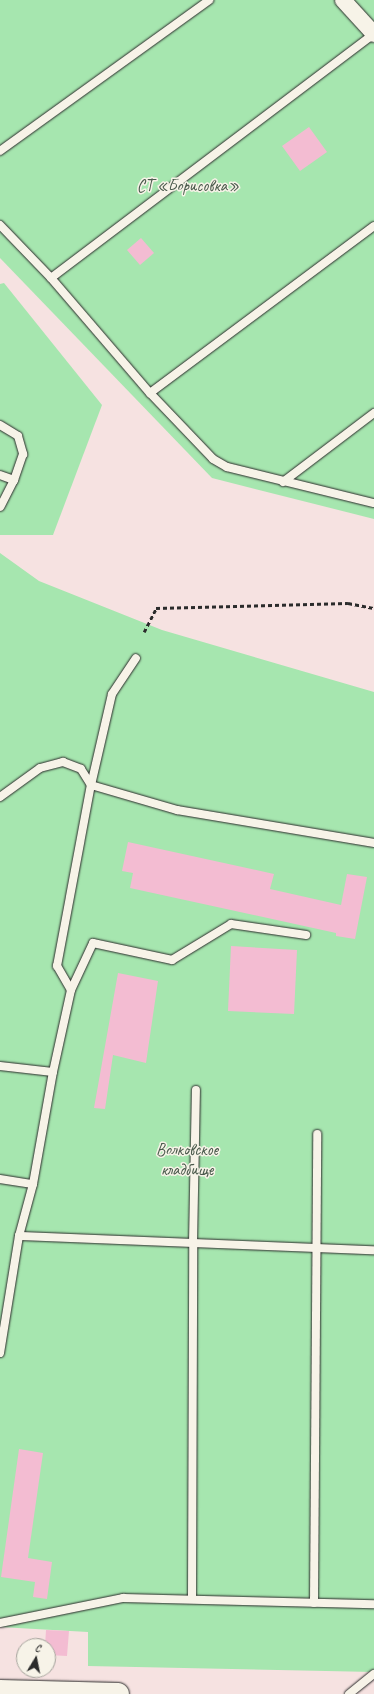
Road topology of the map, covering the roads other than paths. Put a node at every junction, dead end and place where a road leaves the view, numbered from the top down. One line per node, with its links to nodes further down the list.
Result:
1 (209, 0): 4 (lane)
2 (344, 0): 3 (street)
3 (374, 34): 7 (lane)
4 (0, 151)
5 (0, 225): 7 (lane)
6 (374, 226): 8 (lane)
7 (51, 278): 8 (lane)
8 (150, 393): 13 (lane)
9 (374, 413): 13 (lane)
10 (0, 424): 12 (lane)
11 (0, 475): 12 (lane)
12 (14, 480): 15 (lane)
13 (283, 482): 14 (lane)
14 (374, 503)
15 (0, 507)
16 (136, 658): 17 (lane)
17 (91, 785): 18 (lane); 19 (lane); 21 (lane)
18 (0, 797)
19 (374, 843)
20 (306, 935): 21 (lane)
21 (71, 990): 23 (lane)
22 (0, 1066): 23 (lane)
23 (53, 1072): 27 (lane)
24 (196, 1090): 29 (lane)
25 (317, 1134): 30 (lane)
26 (0, 1179): 27 (lane)
27 (32, 1184): 28 (lane)
28 (19, 1236): 29 (lane); 32 (lane)
29 (193, 1243): 30 (lane); 34 (lane)
30 (314, 1248): 31 (lane); 35 (lane)
31 (374, 1250)
32 (4, 1301): 33 (lane)
33 (0, 1353)
34 (192, 1599): 35 (lane); 37 (lane)
35 (314, 1603): 36 (lane)
36 (374, 1604)
37 (0, 1623)
38 (374, 1674): 41 (lane)
39 (0, 1691): 40 (main road)
40 (118, 1694)
41 (349, 1694)

